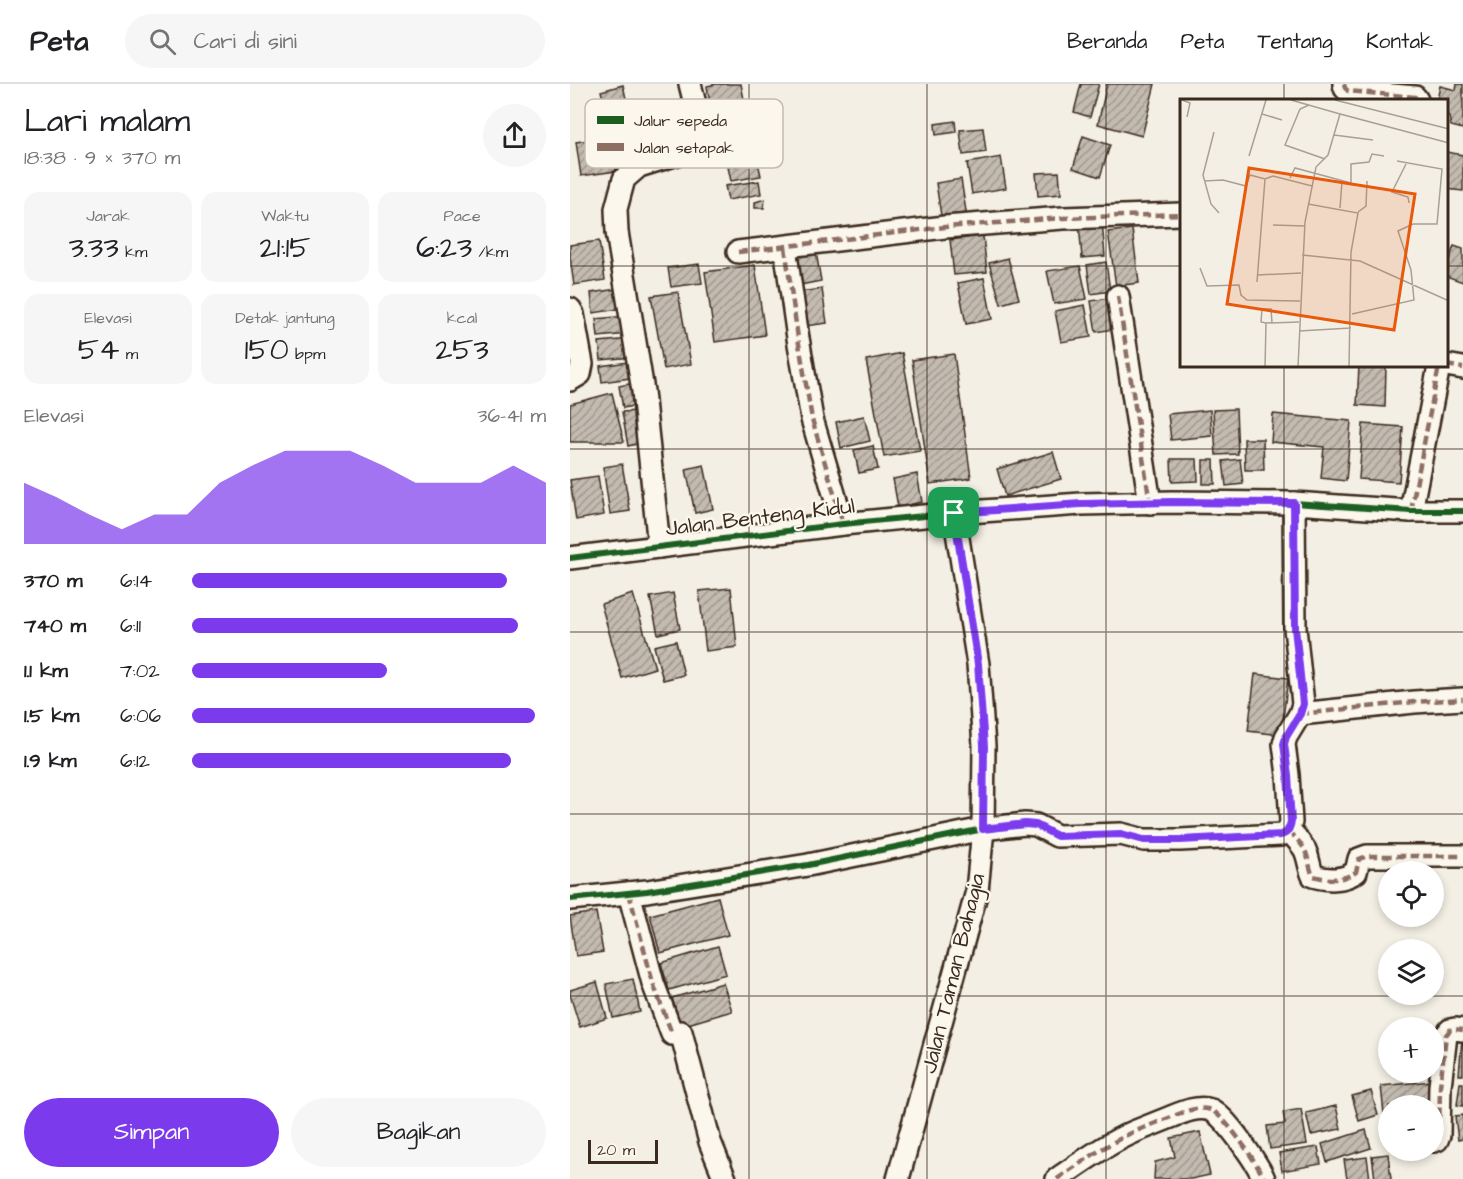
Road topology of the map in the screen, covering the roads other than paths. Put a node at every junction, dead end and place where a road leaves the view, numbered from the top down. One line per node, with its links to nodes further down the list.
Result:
1 (690, 84): 3 (street)
2 (1344, 84): 4 (street)
3 (694, 99)
4 (1416, 99)
5 (636, 168): 21 (street)
6 (1180, 213): 7 (street)
7 (786, 247): 8 (street); 20 (street)
8 (738, 252)
9 (1118, 296): 15 (street)
10 (570, 309): 14 (street)
11 (1448, 364): 13 (street)
12 (1439, 368): 17 (street)
13 (1463, 368)
14 (570, 380)
15 (1150, 503): 16 (street, Jalan Benteng Kidul); 19 (street, Jalan Benteng Kidul)
16 (1294, 503): 17 (street, Jalan Benteng Kidul); 24 (street)
17 (1411, 511): 18 (street, Jalan Benteng Kidul)
18 (1463, 512)
19 (954, 513): 20 (street, Jalan Benteng Kidul); 25 (street, Jalan Taman Bahagia)
20 (843, 524): 21 (street, Jalan Benteng Kidul)
21 (659, 547): 22 (street, Jalan Benteng Kidul)
22 (570, 558)
23 (1463, 699): 24 (street)
24 (1300, 714): 26 (street)
25 (983, 829): 26 (street); 28 (street); 33 (street, Jalan Taman Bahagia)
26 (1289, 830): 27 (street)
27 (1463, 856)
28 (629, 893): 29 (street); 32 (street)
29 (570, 899)
30 (1463, 1030): 31 (street)
31 (1440, 1095)
32 (725, 1179)
33 (898, 1179)
34 (1057, 1179): 35 (street)
35 (1264, 1179)

